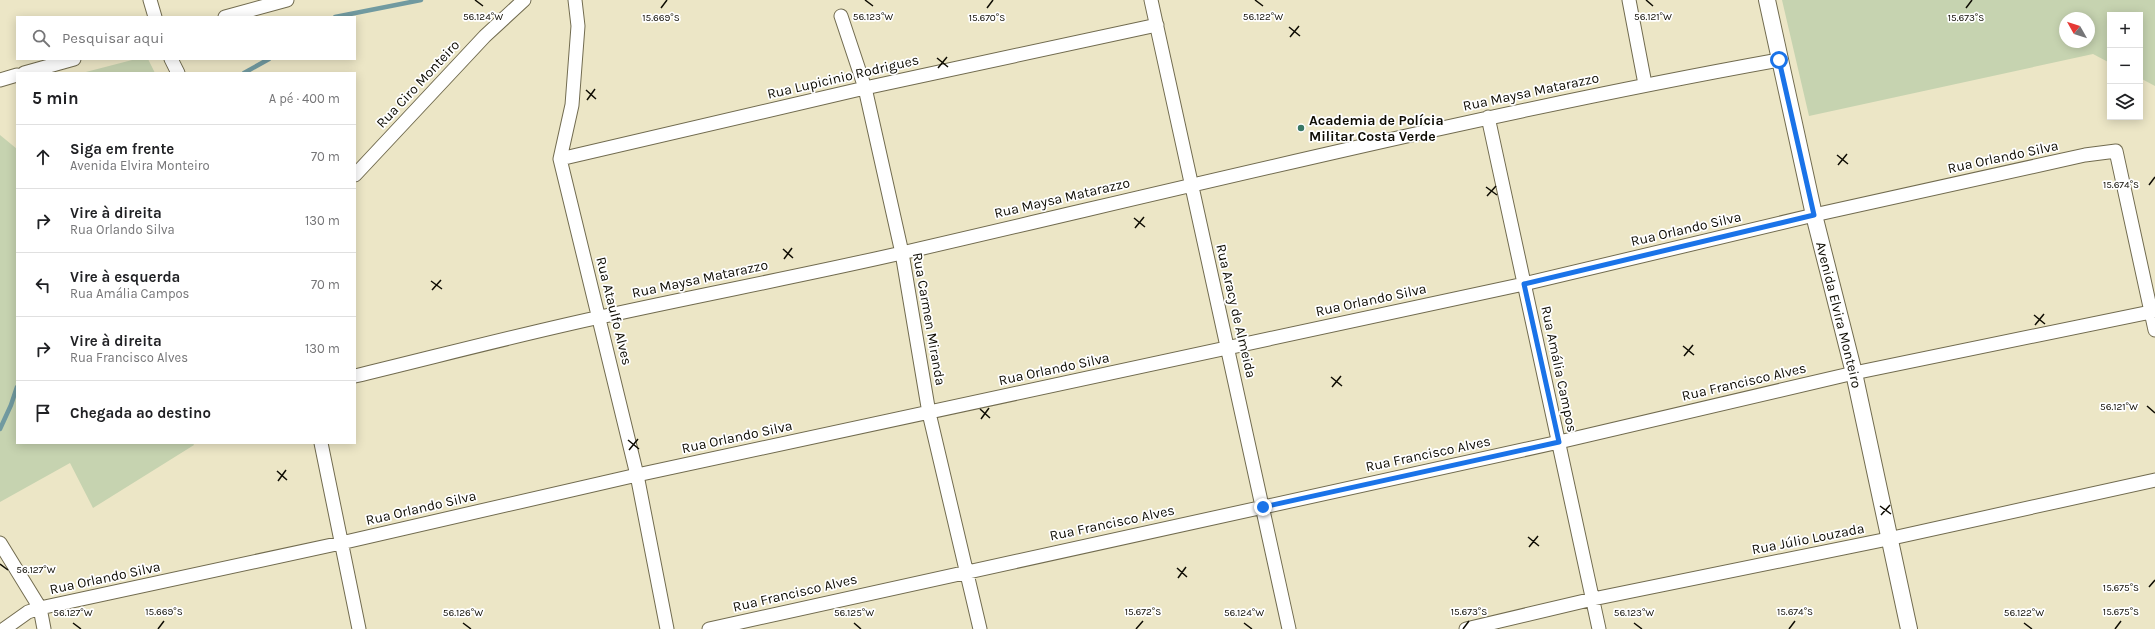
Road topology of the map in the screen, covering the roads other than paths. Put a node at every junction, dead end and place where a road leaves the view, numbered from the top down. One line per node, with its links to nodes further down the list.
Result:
1 (150, 0): 8 (street)
2 (287, 0): 9 (street)
3 (524, 0): 23 (street, Rua Ciro Monteiro)
4 (575, 0): 22 (street, Rua Ataulfo Alves)
5 (1151, 0): 11 (street, Rua Aracy de Almeida)
6 (1629, 0): 19 (street)
7 (1767, 0): 14 (street, Avenida Elvira Monteiro)
8 (155, 16)
9 (229, 16)
10 (841, 16): 20 (street, Rua Carmen Miranda)
11 (1156, 25): 20 (street, Rua Lupicinio Rodrigues); 24 (street, Rua Aracy de Almeida)
12 (70, 60): 15 (street)
13 (172, 60): 16 (street)
14 (1779, 60): 19 (street, Rua Maysa Matarazzo); 25 (street, Avenida Elvira Monteiro)
15 (28, 72)
16 (178, 72)
17 (16, 75): 18 (street)
18 (0, 80)
19 (1645, 84): 21 (street, Rua Maysa Matarazzo)
20 (865, 88): 22 (street, Rua Lupicinio Rodrigues); 26 (street, Rua Carmen Miranda)
21 (1488, 117): 24 (street, Rua Maysa Matarazzo); 27 (street, Rua Amália Campos)
22 (560, 159): 29 (street, Rua Ataulfo Alves)
23 (356, 174)
24 (1190, 184): 26 (street, Rua Maysa Matarazzo); 31 (street, Rua Aracy de Almeida)
25 (1814, 215): 27 (street, Rua Orlando Silva); 28 (street, Rua Orlando Silva); 32 (street, Avenida Elvira Monteiro)
26 (902, 253): 29 (street, Rua Maysa Matarazzo); 34 (street, Rua Carmen Miranda)
27 (1524, 284): 31 (street, Rua Orlando Silva); 35 (street, Rua Amália Campos)
28 (2153, 311): 30 (street); 32 (street, Rua Francisco Alves)
29 (600, 317): 33 (street, Rua Maysa Matarazzo); 37 (street, Rua Ataulfo Alves)
30 (2155, 330)
31 (1228, 347): 34 (street, Rua Orlando Silva); 39 (street, Rua Aracy de Almeida)
32 (1854, 373): 35 (street, Rua Francisco Alves); 40 (street, Avenida Elvira Monteiro)
33 (356, 376)
34 (929, 413): 37 (street, Rua Orlando Silva); 43 (street, Rua Carmen Miranda)
35 (1559, 442): 39 (street, Rua Francisco Alves); 44 (street, Rua Amália Campos)
36 (321, 444): 42 (street)
37 (637, 475): 42 (street, Rua Orlando Silva); 49 (street, Rua Ataulfo Alves)
38 (2155, 480): 40 (street, Rua Júlio Louzada)
39 (1263, 507): 43 (street, Rua Francisco Alves); 52 (street, Rua Aracy de Almeida)
40 (1888, 539): 44 (street, Rua Júlio Louzada); 55 (street, Avenida Elvira Monteiro)
41 (0, 543): 45 (street)
42 (341, 543): 45 (street, Rua Orlando Silva); 48 (street)
43 (968, 571): 50 (street, Rua Francisco Alves); 51 (street, Rua Carmen Miranda)
44 (1593, 599): 53 (street, Rua Júlio Louzada); 54 (street, Rua Amália Campos)
45 (40, 608): 46 (street, Rua Orlando Silva); 47 (street)
46 (4, 629)
47 (44, 629)
48 (359, 629)
49 (667, 629)
50 (709, 629)
51 (980, 629)
52 (1288, 629)
53 (1466, 629)
54 (1599, 629)
55 (1909, 629)

